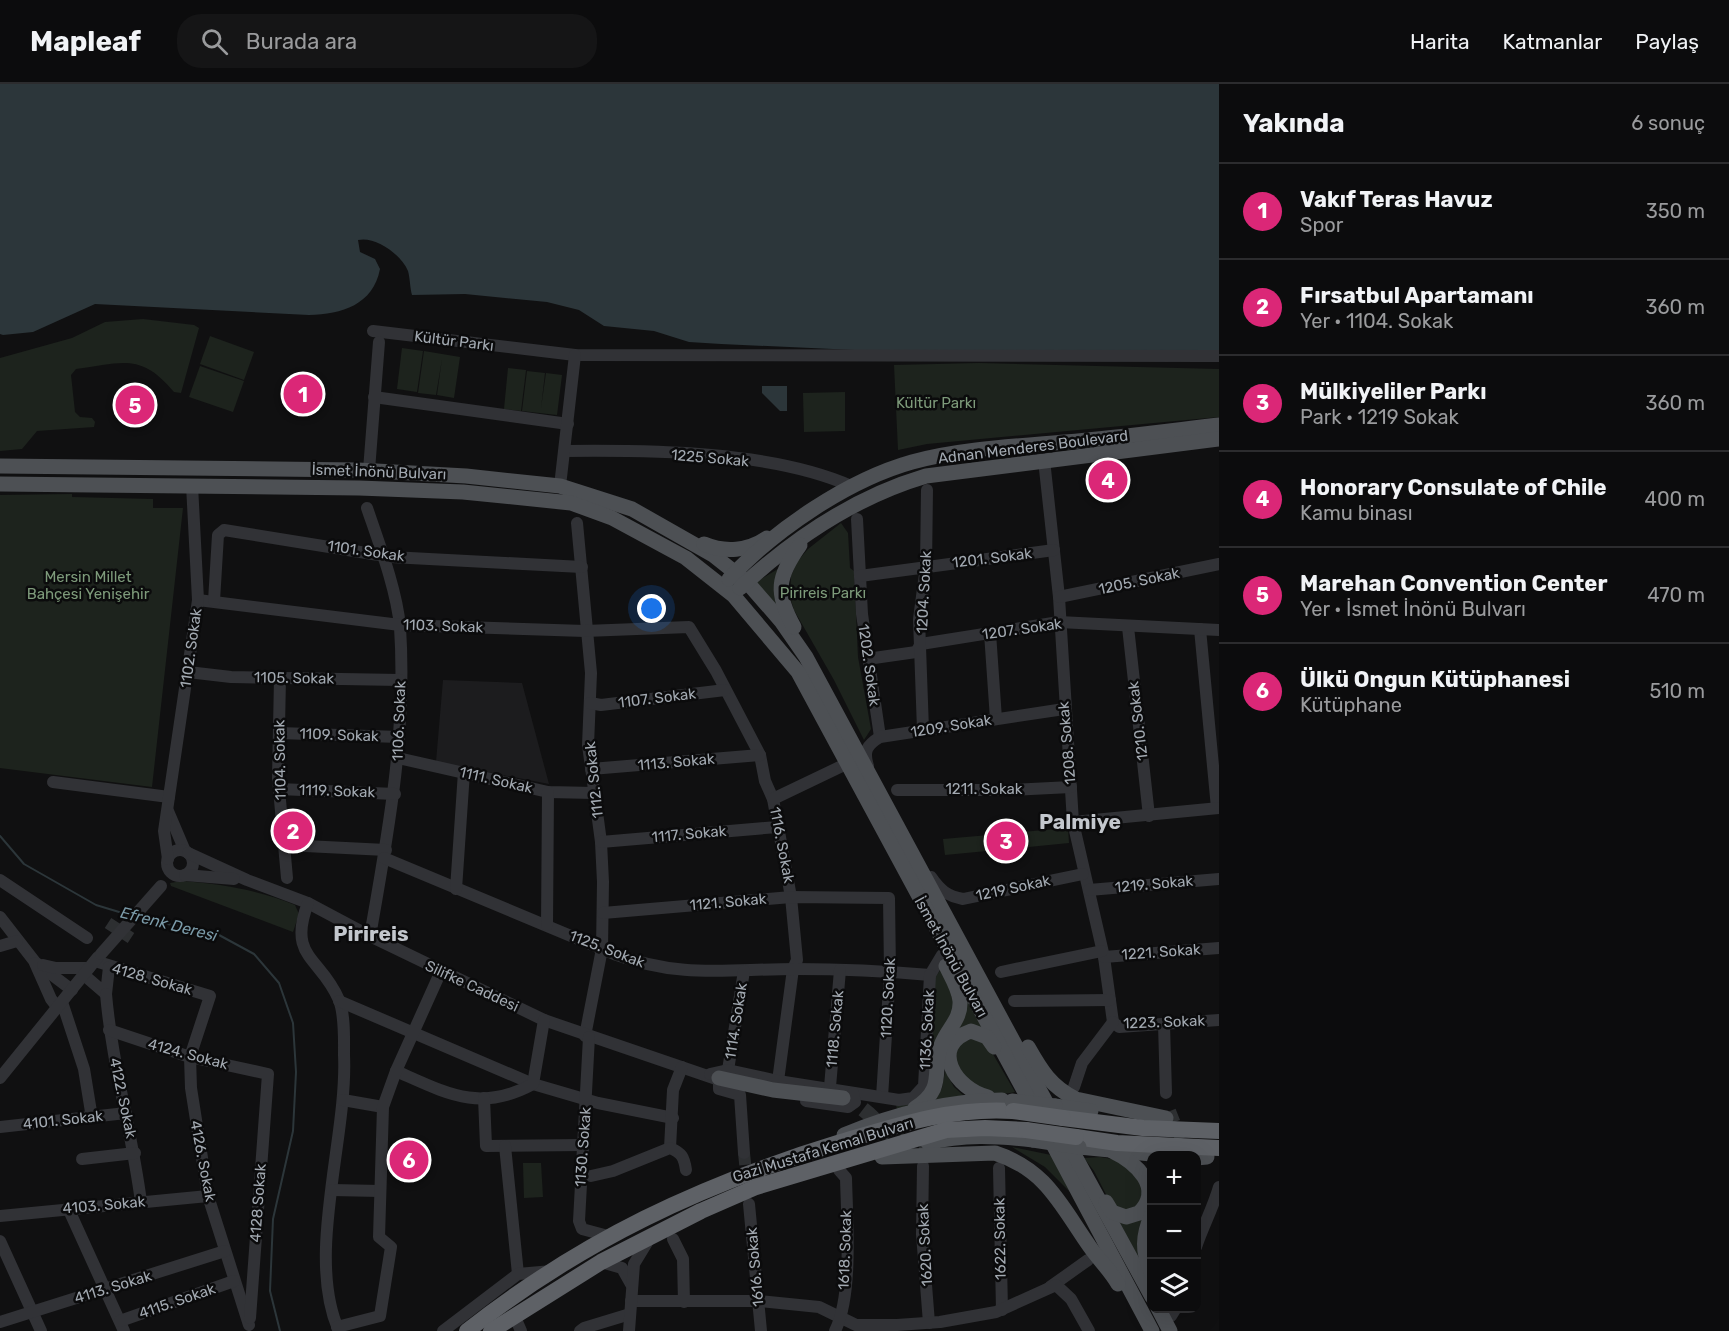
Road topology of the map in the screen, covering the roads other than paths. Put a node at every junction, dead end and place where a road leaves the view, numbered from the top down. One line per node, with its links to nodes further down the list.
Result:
1 (575, 355): 2 (street, Kültür Parkı); 3 (street, Kültür Parkı); 4 (street)
2 (1219, 356)
3 (374, 397): 4 (street); 11 (street)
4 (568, 424): 7 (street)
5 (1219, 425): 15 (main road, Adnan Menderes Boulevard)
6 (1219, 440): 8 (main road, Adnan Menderes Boulevard)
7 (565, 452): 14 (street); 15 (street, 1225 Sokak)
8 (1044, 460): 22 (main road, Adnan Menderes Boulevard); 23 (street, 1208. Sokak)
9 (0, 466): 10 (main road, İsmet İnönü Bulvarı)
10 (198, 467): 11 (main road, İsmet İnönü Bulvarı); 13 (main road)
11 (369, 470): 14 (main road, İsmet İnönü Bulvarı)
12 (0, 484): 13 (main road, İsmet İnönü Bulvarı)
13 (192, 485): 30 (main road, İsmet İnönü Bulvarı); 32 (street, 1102. Sokak)
14 (560, 486): 21 (main road, İsmet İnönü Bulvarı)
15 (851, 486): 20 (main road, Adnan Menderes Boulevard)
16 (927, 490): 26 (street, 1204. Sokak)
17 (367, 508): 24 (street, 1106. Sokak)
18 (857, 519): 28 (street, 1202. Sokak)
19 (577, 523): 27 (street, 1112. Sokak)
20 (795, 524): 21 (main road); 29 (main road, Adnan Menderes Boulevard)
21 (669, 528): 29 (main road, İsmet İnönü Bulvarı)
22 (813, 529): 29 (main road, Adnan Menderes Boulevard); 43 (main road)
23 (1054, 550): 26 (street, 1201. Sokak); 31 (street, 1208. Sokak)
24 (383, 555): 27 (street, 1101. Sokak); 33 (street, 1101. Sokak); 35 (street, 1106. Sokak)
25 (1219, 564): 31 (street, 1205. Sokak)
26 (926, 566): 28 (street, 1201. Sokak); 42 (street, 1204. Sokak)
27 (582, 567): 40 (street, 1112. Sokak)
28 (860, 576): 44 (street, 1202. Sokak)
29 (741, 577): 30 (main road); 43 (main road, İsmet İnönü Bulvarı)
30 (728, 590): 58 (main road, İsmet İnönü Bulvarı)
31 (1059, 597): 34 (street, 1208. Sokak)
32 (198, 600): 33 (street, 1103. Sokak); 45 (street, 1102. Sokak)
33 (214, 601): 35 (street, 1103. Sokak)
34 (1059, 622): 37 (street, 1207. Sokak); 41 (street, 1207. Sokak); 50 (street, 1208. Sokak)
35 (400, 625): 40 (street, 1103. Sokak); 47 (street, 1106. Sokak)
36 (689, 627): 40 (street, 1103. Sokak); 48 (street, 1116. Sokak)
37 (1128, 627): 38 (street, 1207. Sokak); 72 (street, 1210. Sokak)
38 (1200, 629): 39 (street, 1207. Sokak); 71 (street)
39 (1219, 630)
40 (585, 631): 49 (street, 1112. Sokak)
41 (990, 633): 42 (street, 1207. Sokak); 51 (street)
42 (921, 644): 44 (street, 1207. Sokak); 52 (street, 1204. Sokak)
43 (806, 657): 61 (main road, İsmet İnönü Bulvarı)
44 (867, 659): 55 (street, 1202. Sokak)
45 (188, 672): 46 (street, 1105. Sokak); 70 (street, 1102. Sokak)
46 (280, 678): 47 (street, 1105. Sokak); 53 (street, 1104. Sokak)
47 (400, 680): 54 (street, 1106. Sokak)
48 (725, 690): 49 (street, 1107. Sokak); 56 (street, 1116. Sokak)
49 (590, 703): 59 (street, 1112. Sokak)
50 (1064, 709): 51 (street, 1209. Sokak); 63 (street, 1208. Sokak)
51 (996, 719): 52 (street, 1209. Sokak)
52 (923, 730): 55 (street, 1209. Sokak)
53 (279, 733): 54 (street, 1109. Sokak); 64 (street, 1104. Sokak)
54 (399, 737): 57 (street, 1106. Sokak)
55 (880, 737): 61 (street)
56 (760, 755): 59 (street, 1113. Sokak); 69 (street, 1116. Sokak)
57 (398, 758): 60 (street, 1111. Sokak); 67 (street, 1106. Sokak)
58 (846, 764): 69 (street); 97 (main road, İsmet İnönü Bulvarı)
59 (591, 769): 68 (street, 1112. Sokak)
60 (464, 772): 66 (street, 1111. Sokak); 89 (street)
61 (870, 773): 80 (main road, İsmet İnönü Bulvarı)
62 (53, 782): 70 (street)
63 (1071, 787): 65 (street, 1211. Sokak); 73 (street, 1208. Sokak)
64 (279, 789): 67 (street, 1119. Sokak); 76 (street, 1104. Sokak)
65 (897, 790)
66 (548, 792): 68 (street, 1111. Sokak); 96 (street)
67 (395, 794): 78 (street, 1106. Sokak)
68 (594, 794): 75 (street, 1112. Sokak)
69 (773, 799): 74 (street, 1116. Sokak)
70 (168, 804): 77 (street); 79 (street, 1102. Sokak)
71 (1218, 808): 72 (street)
72 (1149, 816): 73 (street)
73 (1073, 822): 81 (street, 1208. Sokak)
74 (777, 827): 75 (street, 1117. Sokak); 91 (street, 1116. Sokak)
75 (601, 842): 94 (street, 1112. Sokak)
76 (285, 844): 78 (street, 1125. Sokak); 83 (street, 1104. Sokak)
77 (187, 852): 79 (street); 82 (street); 86 (street)
78 (385, 854): 89 (street, 1125. Sokak); 98 (street, 1106. Sokak)
79 (167, 863): 82 (street); 87 (street)
80 (920, 867): 81 (street, 1219 Sokak); 88 (main road, İsmet İnönü Bulvarı)
81 (1083, 874): 90 (street, 1208. Sokak)
82 (183, 876): 86 (street); 87 (street)
83 (287, 878)
84 (1219, 879): 90 (street, 1219. Sokak)
85 (0, 880): 99 (street)
86 (247, 880): 93 (street, Silifke Caddesi)
87 (161, 886): 107 (street, bridge)
88 (930, 887): 155 (main road); 177 (main road, İsmet İnönü Bulvarı)
89 (456, 889): 96 (street, 1125. Sokak)
90 (1089, 890): 104 (street, 1208. Sokak)
91 (791, 897): 92 (street, 1121. Sokak); 94 (street, 1121. Sokak); 109 (street, 1116. Sokak)
92 (889, 898): 113 (street, 1120. Sokak)
93 (308, 903): 98 (street, Silifke Caddesi); 121 (street)
94 (603, 913): 103 (street, 1112. Sokak)
95 (0, 917): 100 (street)
96 (548, 925): 103 (street, 1125. Sokak)
97 (937, 931): 105 (main road); 136 (main road, İsmet İnönü Bulvarı)
98 (370, 936): 111 (street, Silifke Caddesi)
99 (87, 938)
100 (17, 941): 101 (street); 106 (street)
101 (0, 946)
102 (1219, 948): 104 (street, 1221. Sokak)
103 (602, 949): 112 (street, 1125. Sokak); 129 (street, 1112. Sokak)
104 (1103, 954): 114 (street, 1221. Sokak); 119 (street, 1208. Sokak)
105 (942, 955): 115 (street); 150 (main road)
106 (35, 962): 107 (street, 4128. Sokak); 116 (street); 122 (street)
107 (92, 965): 108 (street, 4128. Sokak); 116 (street); 117 (street)
108 (109, 967): 117 (street, 4122. Sokak); 118 (street, 4128. Sokak)
109 (794, 969): 110 (street, 1125. Sokak); 112 (street, 1125. Sokak); 137 (street, 1116. Sokak)
110 (840, 970): 113 (street, 1125. Sokak); 141 (street, 1118. Sokak)
111 (441, 971): 123 (street, Silifke Caddesi); 128 (street)
112 (744, 971): 134 (street, 1114. Sokak)
113 (890, 972): 115 (street, 1125. Sokak); 144 (street, 1120. Sokak)
114 (1001, 972)
115 (930, 975): 139 (street, 1136. Sokak)
116 (72, 990): 122 (street)
117 (106, 994): 127 (street, 4122. Sokak)
118 (210, 996): 130 (street, 4126. Sokak)
119 (1110, 1000): 120 (street, 1223. Sokak); 125 (street, 1208. Sokak)
120 (1014, 1001)
121 (339, 1002): 128 (street); 146 (street)
122 (60, 1005): 135 (street); 153 (street)
123 (543, 1020): 129 (street, Silifke Caddesi); 138 (street)
124 (1219, 1020): 126 (street, 1223. Sokak)
125 (1113, 1022): 126 (street, 1223. Sokak); 140 (street, 1223. Sokak)
126 (1164, 1024): 142 (street)
127 (109, 1030): 130 (street, 4124. Sokak); 152 (street, 4122. Sokak)
128 (414, 1032): 132 (street); 138 (street)
129 (587, 1036): 131 (street, Silifke Caddesi); 147 (street, 1130. Sokak)
130 (190, 1057): 133 (street, 4124. Sokak); 183 (street, 4126. Sokak)
131 (682, 1067): 134 (street, Silifke Caddesi); 154 (street)
132 (396, 1071): 145 (street); 149 (street)
133 (268, 1074): 218 (street, 4128 Sokak)
134 (718, 1074): 137 (street, Silifke Caddesi); 143 (main road); 167 (street)
135 (0, 1078)
136 (1017, 1078): 148 (main road); 230 (main road, İsmet İnönü Bulvarı)
137 (778, 1081): 141 (street, Silifke Caddesi)
138 (533, 1084): 145 (street); 147 (street)
139 (924, 1086): 144 (street, Silifke Caddesi)
140 (1074, 1087)
141 (830, 1088): 143 (street, Silifke Caddesi)
142 (1166, 1093)
143 (848, 1095): 144 (street, Silifke Caddesi)
144 (882, 1097)
145 (484, 1098): 162 (street)
146 (343, 1100): 149 (street); 181 (street)
147 (592, 1101): 154 (street); 161 (street, 1130. Sokak)
148 (1009, 1104): 150 (main road); 151 (highway, Gazi Mustafa Kemal Bulvarı, bridge); 170 (highway, Gazi Mustafa Kemal Bulvarı)
149 (383, 1107): 182 (street)
150 (908, 1111): 170 (main road)
151 (1059, 1112): 155 (main road); 158 (highway, Gazi Mustafa Kemal Bulvarı)
152 (126, 1113): 153 (street, 4101. Sokak); 166 (street, 4122. Sokak)
153 (92, 1118): 157 (street, 4101. Sokak)
154 (673, 1118): 164 (street)
155 (1166, 1119): 156 (highway)
156 (1219, 1119)
157 (0, 1127)
158 (1219, 1131)
159 (1035, 1139): 160 (main road); 163 (highway, Gazi Mustafa Kemal Bulvarı, bridge); 163 (main road); 171 (main road); 179 (highway, Gazi Mustafa Kemal Bulvarı)
160 (993, 1143): 165 (main road); 201 (main road)
161 (583, 1145): 162 (street); 192 (street, 1130. Sokak)
162 (505, 1146): 200 (street)
163 (1089, 1147): 168 (main road); 169 (highway, Gazi Mustafa Kemal Bulvarı); 177 (main road)
164 (670, 1148): 175 (street); 178 (street)
165 (935, 1149)
166 (135, 1153): 172 (street); 184 (street, 4122. Sokak)
167 (744, 1153)
168 (1147, 1153)
169 (1208, 1155)
170 (795, 1156): 192 (highway, Gazi Mustafa Kemal Bulvarı)
171 (882, 1157): 176 (main road); 201 (main road)
172 (82, 1159)
173 (923, 1166): 216 (street, 1620. Sokak)
174 (999, 1168): 210 (street, 1622. Sokak)
175 (686, 1170)
176 (839, 1170): 179 (main road); 213 (street, 1618. Sokak)
177 (1083, 1173): 205 (main road, İsmet İnönü Bulvarı)
178 (591, 1176)
179 (756, 1187): 191 (highway, Gazi Mustafa Kemal Bulvarı)
180 (1219, 1187): 187 (street)
181 (332, 1190): 182 (street); 219 (street)
182 (380, 1191): 219 (street)
183 (208, 1196): 184 (street, 4103. Sokak); 195 (street, 4126. Sokak)
184 (141, 1202): 186 (street, 4103. Sokak)
185 (749, 1204): 207 (street, 1616. Sokak)
186 (68, 1208): 188 (street, 4103. Sokak); 206 (street)
187 (1216, 1211): 190 (street)
188 (0, 1216)
189 (1147, 1227): 197 (main road)
190 (1201, 1234)
191 (652, 1235): 198 (highway, Gazi Mustafa Kemal Bulvarı); 203 (street)
192 (608, 1236): 199 (highway, Gazi Mustafa Kemal Bulvarı)
193 (674, 1239): 208 (street)
194 (0, 1241): 211 (street)
195 (225, 1251): 202 (street, 4126. Sokak); 206 (street, 4113. Sokak)
196 (1088, 1260): 204 (street)
197 (1147, 1260)
198 (601, 1262): 203 (street); 215 (highway, Gazi Mustafa Kemal Bulvarı)
199 (552, 1271): 200 (street); 222 (highway, Gazi Mustafa Kemal Bulvarı)
200 (518, 1274): 221 (street)
201 (1113, 1275): 229 (main road)
202 (234, 1281): 217 (street, 4115. Sokak); 218 (street, 4126. Sokak)
203 (631, 1284): 209 (street)
204 (1051, 1287): 210 (street); 228 (street)
205 (1147, 1288)
206 (105, 1289): 211 (street, 4113. Sokak); 217 (street)
207 (759, 1301): 208 (street); 213 (street); 226 (street, 1616. Sokak)
208 (684, 1302): 209 (street)
209 (631, 1308): 224 (street); 225 (street)
210 (1002, 1310): 216 (street)
211 (32, 1312): 214 (street, 4113. Sokak); 220 (street)
212 (1169, 1314): 231 (main road)
213 (842, 1317): 216 (street); 227 (street, 1618. Sokak)
214 (0, 1322)
215 (518, 1323): 223 (highway, Gazi Mustafa Kemal Bulvarı)
216 (929, 1323)
217 (122, 1326)
218 (247, 1328)
219 (338, 1329)
220 (41, 1331)
221 (443, 1331)
222 (466, 1331)
223 (491, 1331)
224 (580, 1331)
225 (629, 1331)
226 (761, 1331)
227 (835, 1331)
228 (1089, 1331)
229 (1145, 1331)
230 (1152, 1331)
231 (1178, 1331)

